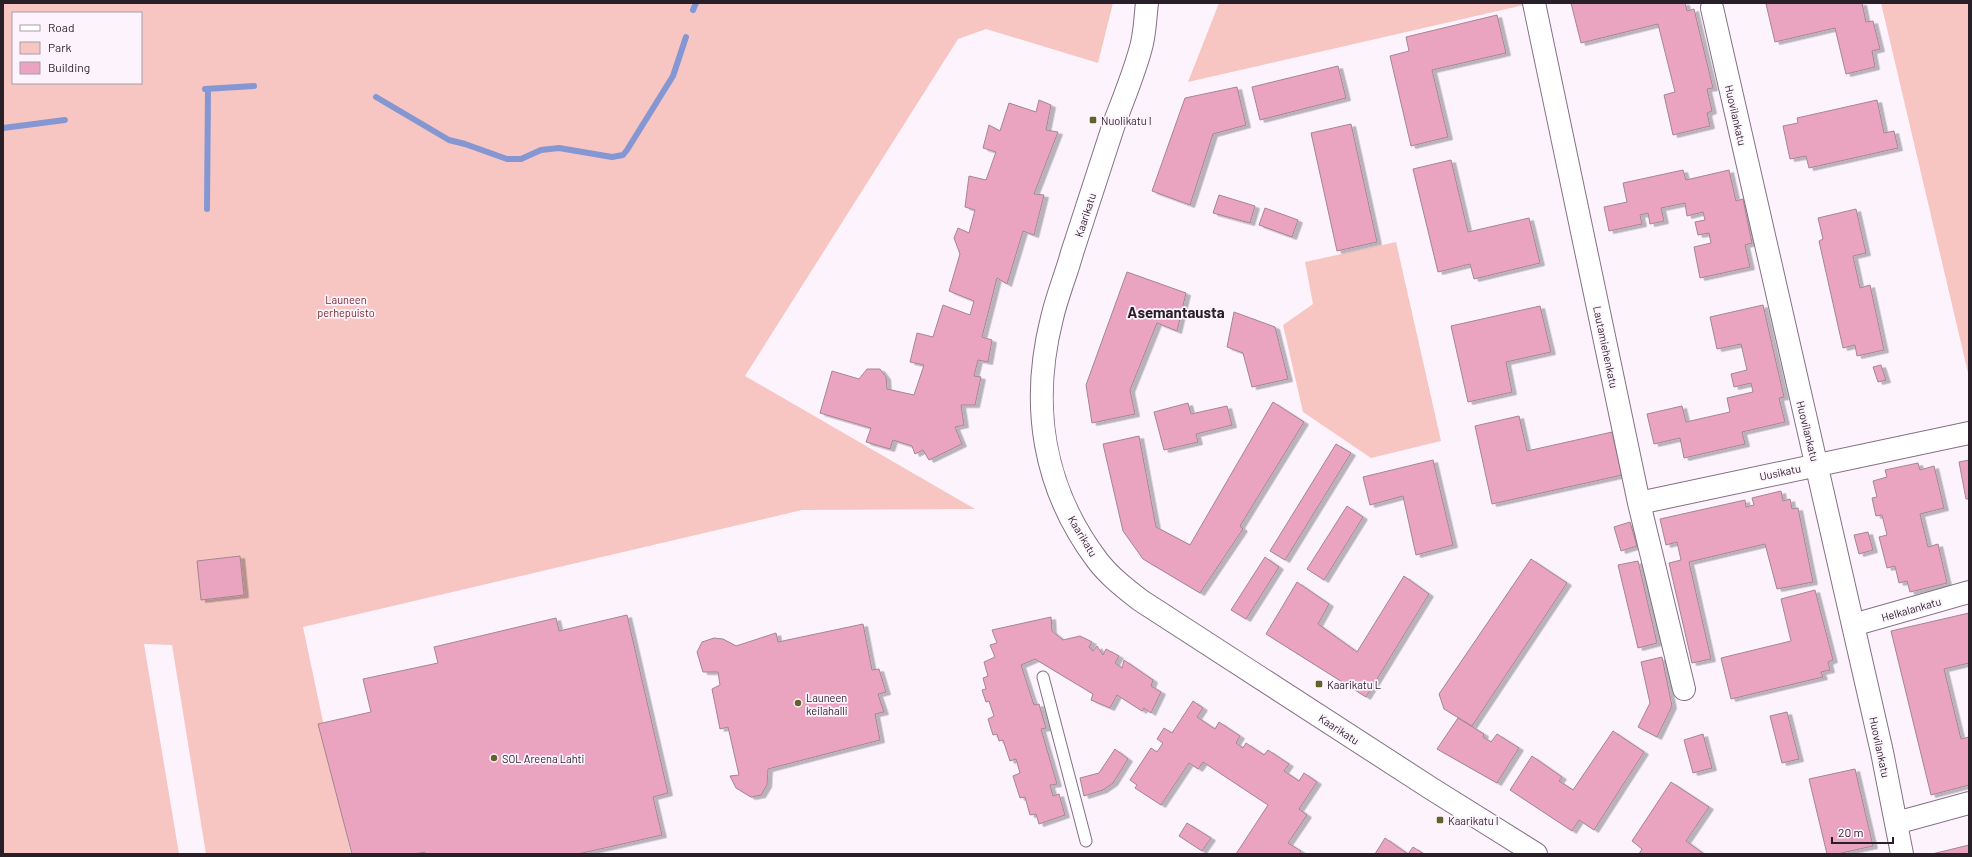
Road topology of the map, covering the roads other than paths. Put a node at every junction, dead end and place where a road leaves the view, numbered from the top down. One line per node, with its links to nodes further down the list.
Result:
1 (1147, 3): 14 (street, Kaarikatu)
2 (1534, 3): 6 (street, Lautamiehenkatu)
3 (1712, 8): 5 (street, Huovilankatu)
4 (1969, 433): 5 (street, Uusikatu)
5 (1817, 464): 6 (street, Uusikatu); 8 (street, Huovilankatu)
6 (1639, 503): 10 (street, Lautamiehenkatu)
7 (1969, 592): 8 (street, Helkalankatu)
8 (1853, 625): 12 (street, Huovilankatu)
9 (1043, 677): 13 (lane)
10 (1684, 689)
11 (1969, 803): 12 (street)
12 (1896, 823): 15 (street, Huovilankatu)
13 (1086, 841)
14 (1536, 854)
15 (1902, 854)

